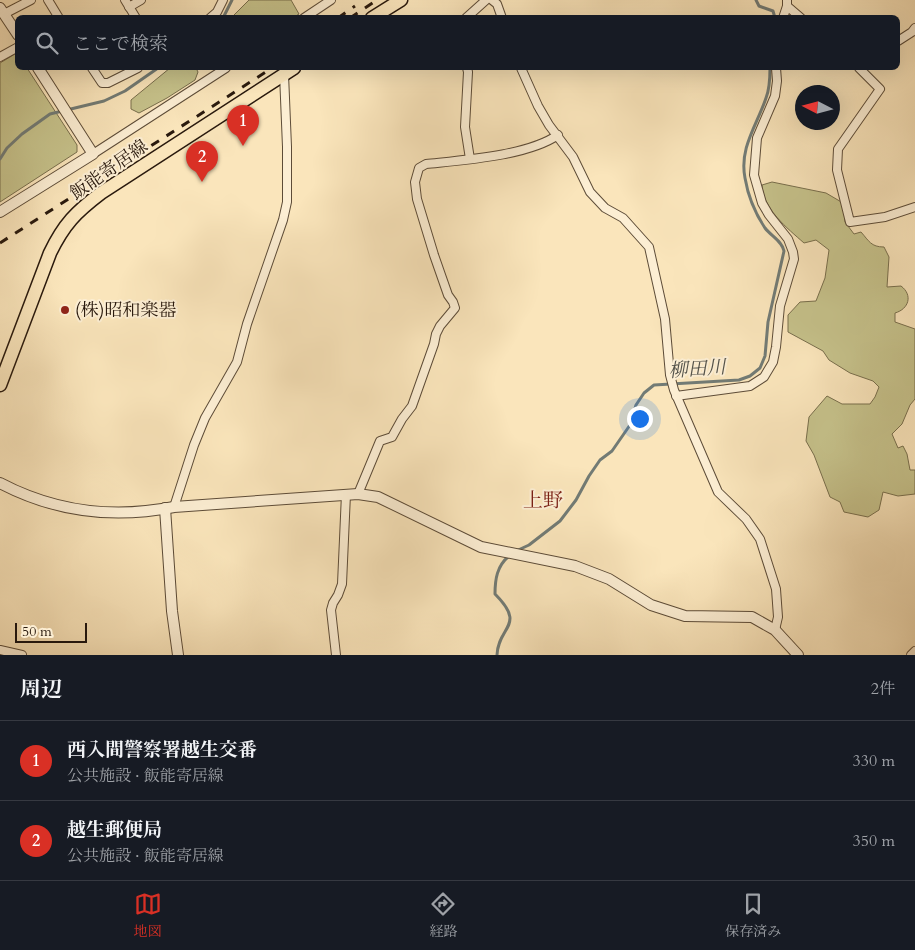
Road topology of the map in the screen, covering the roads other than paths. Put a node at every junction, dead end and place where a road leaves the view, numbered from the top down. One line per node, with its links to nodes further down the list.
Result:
1 (31, 0): 11 (street)
2 (48, 0): 12 (street)
3 (141, 0): 9 (street)
4 (224, 0): 14 (street)
5 (331, 0): 15 (street)
6 (401, 0): 16 (main road)
7 (486, 0): 17 (street)
8 (492, 0): 18 (street)
9 (127, 3): 13 (street)
10 (787, 3): 19 (street)
11 (2, 11): 21 (street)
12 (57, 15)
13 (134, 15)
14 (214, 15)
15 (308, 15)
16 (377, 15)
17 (469, 15)
18 (501, 15)
19 (798, 15)
20 (915, 28): 22 (street)
21 (15, 30)
22 (900, 40)
23 (15, 49): 24 (street)
24 (0, 57)
25 (39, 70): 35 (street)
26 (93, 70): 27 (street)
27 (134, 70)
28 (223, 70): 35 (street)
29 (468, 70): 36 (street)
30 (522, 70): 34 (street)
31 (776, 70): 40 (street)
32 (861, 70): 37 (street)
33 (289, 71): 39 (main road, 飯能寄居線); 44 (street)
34 (558, 135): 36 (street); 40 (street)
35 (92, 154): 38 (street)
36 (470, 159): 43 (street)
37 (915, 207)
38 (0, 212)
39 (0, 385)
40 (676, 396): 45 (street)
41 (0, 484): 44 (street)
42 (346, 494): 43 (street); 44 (street); 50 (street)
43 (358, 494): 45 (street)
44 (169, 508): 49 (street)
45 (775, 630): 51 (street)
46 (0, 650): 48 (street)
47 (915, 651): 52 (street)
48 (22, 655)
49 (178, 655)
50 (336, 655)
51 (798, 655)
52 (911, 655)

